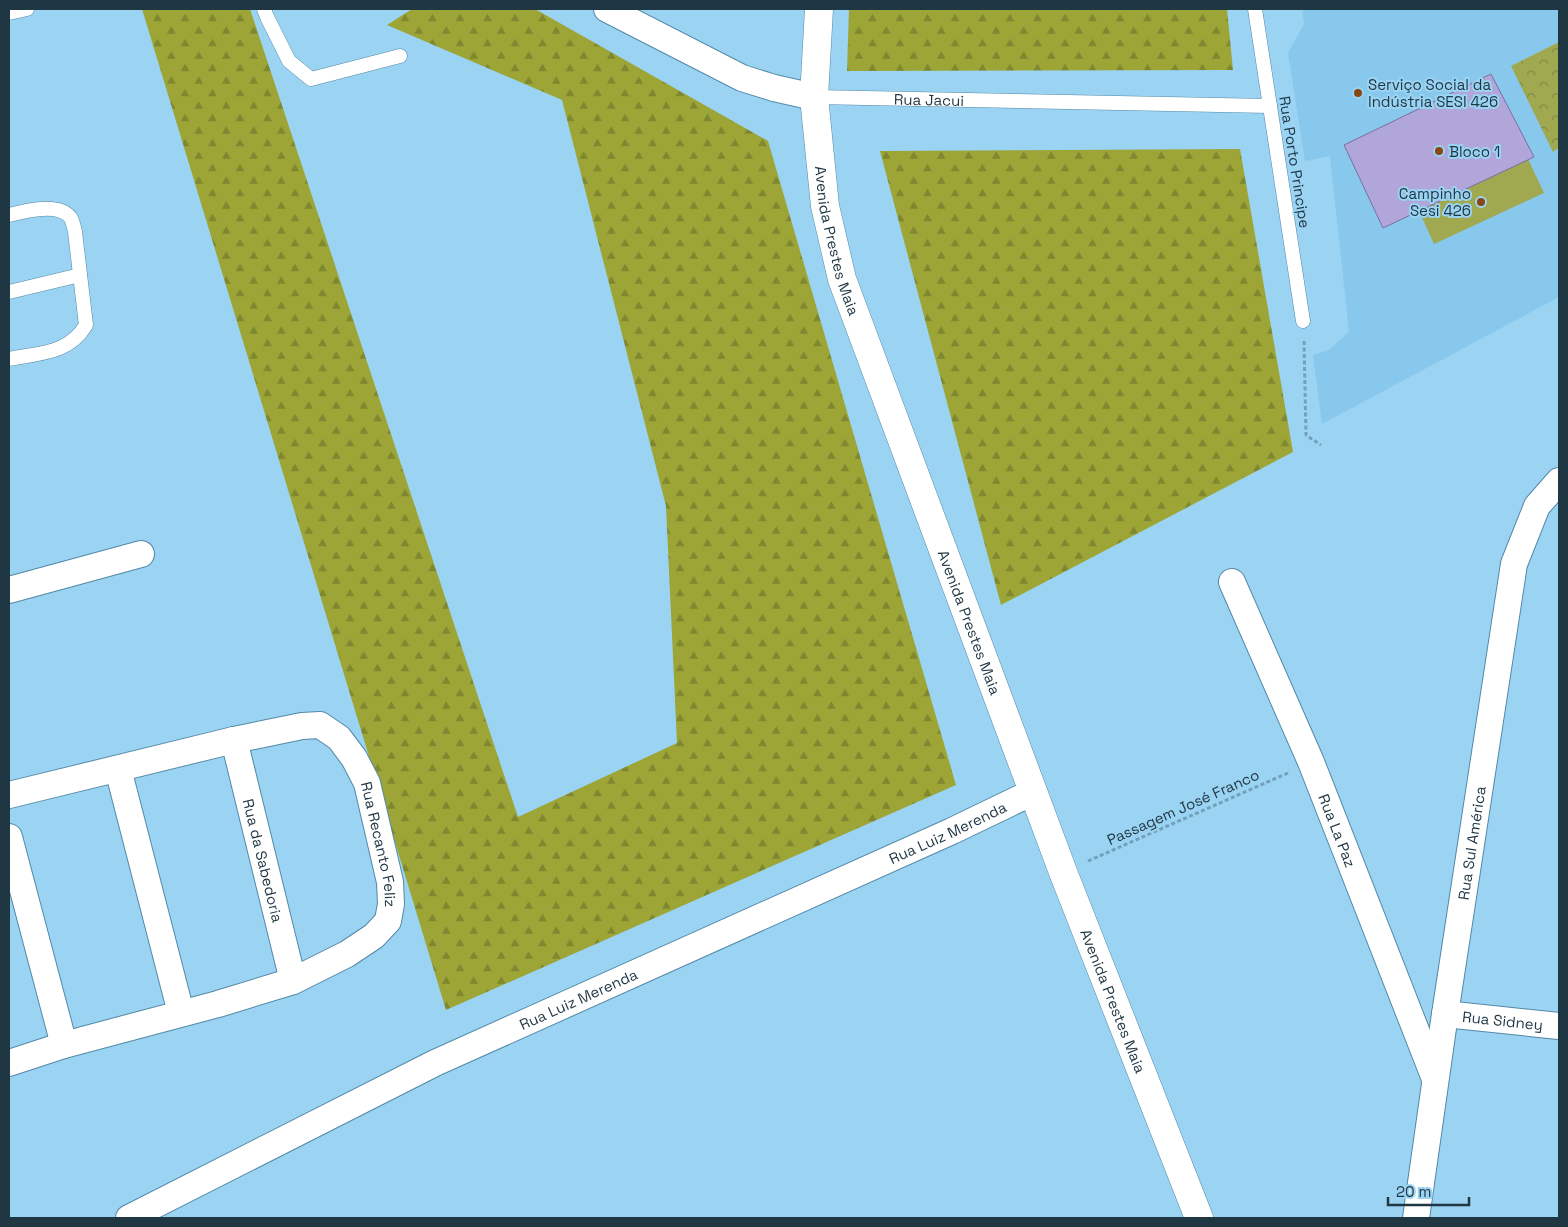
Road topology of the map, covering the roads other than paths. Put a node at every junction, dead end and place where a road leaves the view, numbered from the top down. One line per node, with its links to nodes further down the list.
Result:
1 (27, 9): 6 (lane)
2 (264, 9): 7 (lane)
3 (607, 9): 8 (street, Rua Jacui)
4 (819, 9): 8 (main road, Avenida Prestes Maia)
5 (1255, 9): 9 (lane, Rua Porto Principe)
6 (9, 13)
7 (400, 56)
8 (814, 98): 9 (lane, Rua Jacui); 21 (main road, Avenida Prestes Maia)
9 (1270, 106): 13 (lane, Rua Porto Principe)
10 (9, 215): 11 (lane)
11 (80, 275): 12 (lane); 14 (lane)
12 (9, 292)
13 (1303, 320)
14 (9, 359)
15 (1559, 481): 26 (street, Rua Sul América)
16 (141, 554): 18 (street)
17 (1232, 582): 30 (street, Rua La Paz)
18 (9, 590)
19 (234, 740): 20 (street, Rua Recanto Feliz); 24 (street, Rua da Sabedoria); 24 (street, Rua Recanto Feliz)
20 (118, 769): 22 (street, Rua Recanto Feliz); 25 (street)
21 (1033, 792): 31 (street, Rua Luiz Merenda); 32 (main road, Avenida Prestes Maia)
22 (9, 795)
23 (9, 837): 28 (street)
24 (293, 981): 25 (street, Rua Recanto Feliz)
25 (181, 1013): 28 (street, Rua Recanto Feliz)
26 (1445, 1014): 27 (street, Rua Sidney); 30 (street, Rua Sul América)
27 (1559, 1026)
28 (64, 1045): 29 (street, Rua Recanto Feliz)
29 (9, 1063)
30 (1436, 1080): 33 (street, Rua Sul América)
31 (144, 1215)
32 (1200, 1218)
33 (1416, 1218)

